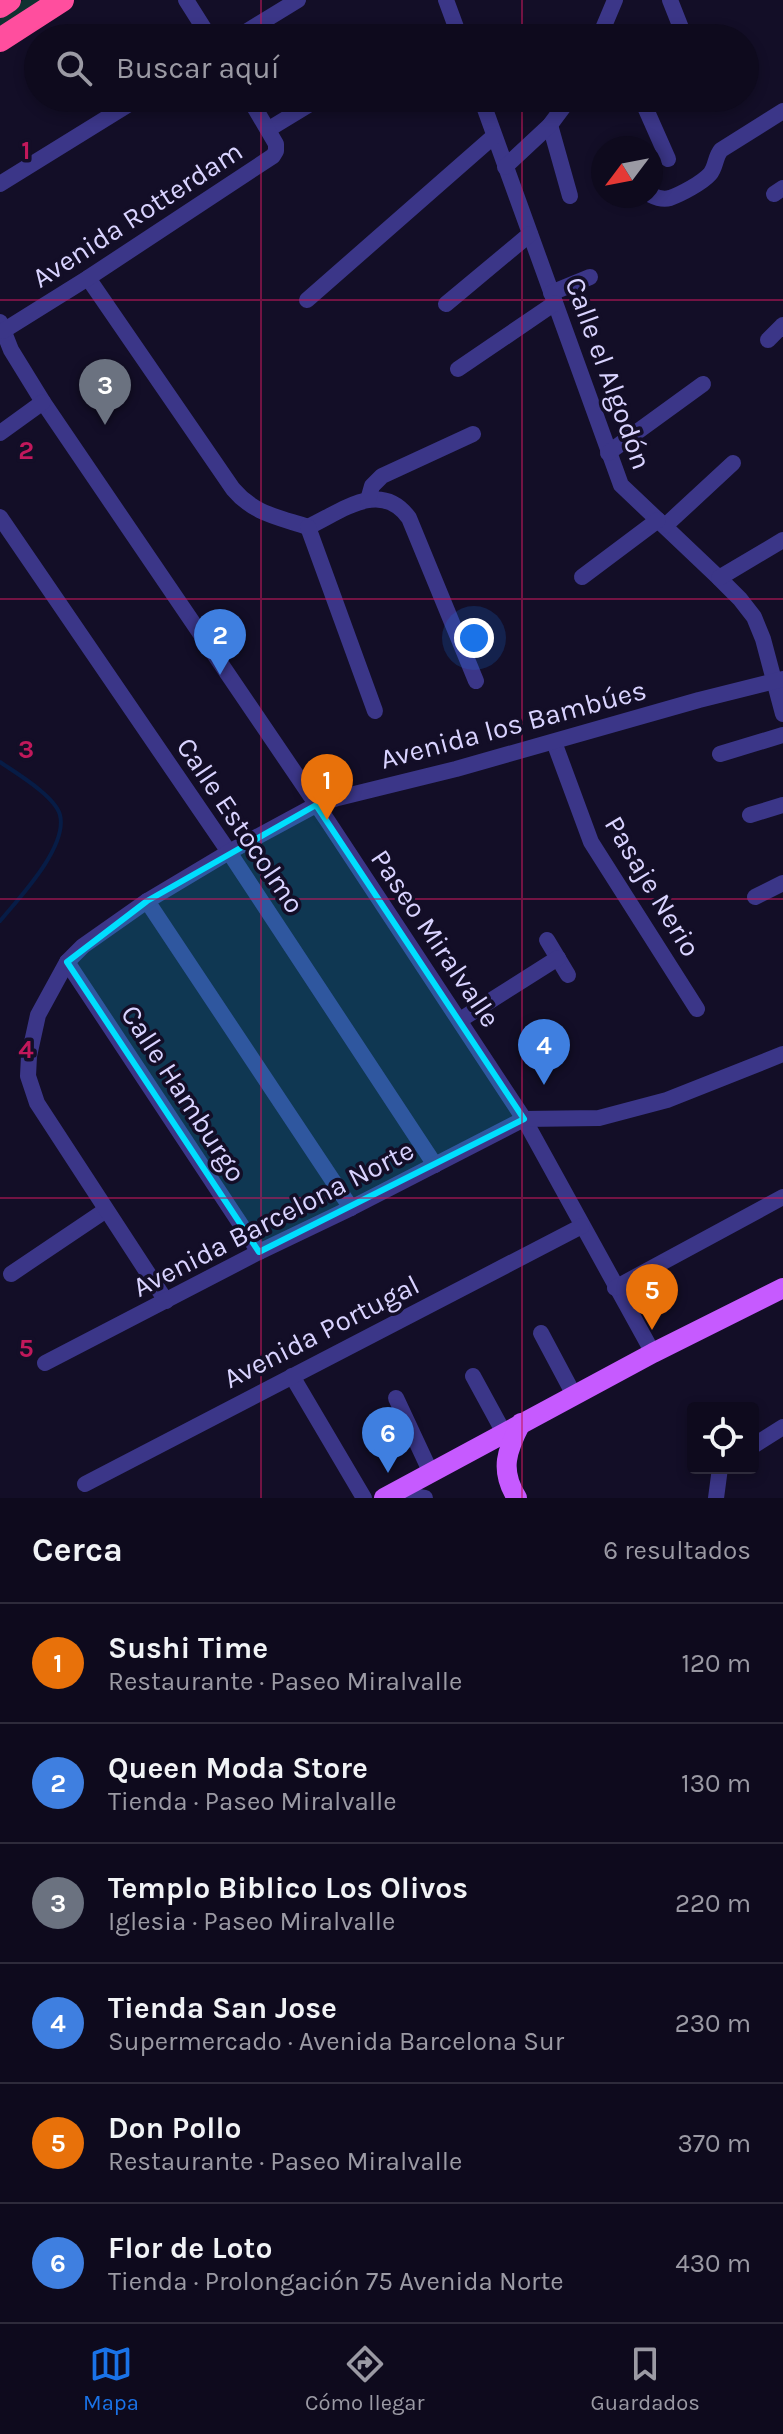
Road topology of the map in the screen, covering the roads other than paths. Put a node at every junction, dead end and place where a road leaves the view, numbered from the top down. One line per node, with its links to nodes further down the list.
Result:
1 (9, 0): 8 (highway)
2 (62, 0): 10 (highway)
3 (186, 0): 11 (street)
4 (298, 0): 12 (street)
5 (446, 0): 13 (street)
6 (615, 0): 9 (street)
7 (670, 0): 16 (street)
8 (0, 6)
9 (607, 20): 14 (street); 15 (street)
10 (25, 24)
11 (201, 24)
12 (259, 24)
13 (455, 24)
14 (605, 24)
15 (609, 24)
16 (679, 24)
17 (24, 25): 18 (highway)
18 (0, 40)
19 (783, 111): 33 (street)
20 (116, 112): 31 (street)
21 (258, 112): 27 (street)
22 (297, 112): 27 (street)
23 (486, 112): 28 (street, Calle el Algodón)
24 (560, 112): 26 (street)
25 (647, 112): 29 (street)
26 (550, 125): 30 (street); 32 (street)
27 (269, 129): 36 (street, Avenida Rotterdam)
28 (494, 136): 30 (street, Calle el Algodón); 38 (street)
29 (668, 159)
30 (505, 167): 34 (street, Calle el Algodón)
31 (0, 184)
32 (570, 196)
33 (663, 199)
34 (530, 234): 37 (street, Calle el Algodón); 39 (street)
35 (590, 277): 37 (street)
36 (88, 278): 41 (street, Avenida Rotterdam); 53 (street)
37 (553, 298): 43 (street); 48 (street, Calle el Algodón)
38 (307, 300)
39 (446, 304)
40 (783, 325): 42 (street)
41 (2, 326): 45 (street, Paseo Miralvalle)
42 (768, 340)
43 (458, 369)
44 (703, 384): 48 (street)
45 (43, 402): 46 (street); 64 (street, Paseo Miralvalle)
46 (0, 433)
47 (473, 434): 50 (street)
48 (608, 453): 52 (street, Calle el Algodón)
49 (733, 463): 52 (street)
50 (368, 500): 53 (street); 58 (street)
51 (0, 517): 67 (street, Calle Estocolmo)
52 (661, 523): 55 (street); 56 (street, Calle el Algodón)
53 (308, 527): 59 (street)
54 (783, 540): 56 (street)
55 (582, 577)
56 (719, 578): 57 (street, Calle el Algodón)
57 (779, 680): 60 (street, Calle el Algodón); 62 (street, Avenida los Bambúes)
58 (476, 681)
59 (375, 711)
60 (783, 714)
61 (783, 735): 63 (street)
62 (554, 742): 64 (street, Avenida los Bambúes); 75 (street, Pasaje Nerio)
63 (720, 754)
64 (316, 805): 67 (street, Avenida los Bambúes); 76 (street, Paseo Miralvalle)
65 (783, 805): 66 (street)
66 (750, 815)
67 (229, 852): 70 (street, Avenida los Bambúes); 79 (street, Calle Estocolmo)
68 (783, 883): 69 (street)
69 (755, 897)
70 (147, 901): 73 (street, Avenida los Bambúes); 81 (street)
71 (547, 940): 72 (street)
72 (558, 958): 74 (street); 76 (street)
73 (67, 962): 82 (street, Avenida los Bambúes); 84 (street, Calle Hamburgo)
74 (568, 975)
75 (697, 1009)
76 (460, 1020): 78 (street, Paseo Miralvalle)
77 (783, 1054): 78 (street)
78 (524, 1119): 79 (street, Avenida Barcelona Norte); 83 (street, Paseo Miralvalle)
79 (435, 1165): 81 (street, Avenida Barcelona Norte)
80 (783, 1197): 86 (street)
81 (351, 1208): 84 (street, Avenida Barcelona Norte)
82 (106, 1210): 85 (street); 88 (street)
83 (582, 1226): 86 (street, Paseo Miralvalle); 92 (street, Avenida Portugal)
84 (259, 1252): 88 (street, Avenida Barcelona Norte)
85 (11, 1274)
86 (615, 1288): 90 (street, Paseo Miralvalle)
87 (783, 1288): 90 (main road)
88 (166, 1301): 91 (street, Avenida Barcelona Norte)
89 (541, 1333): 94 (street)
90 (653, 1353): 94 (main road)
91 (45, 1363)
92 (292, 1376): 101 (street, Avenida Portugal); 103 (street)
93 (473, 1376): 97 (street)
94 (574, 1395): 97 (main road)
95 (396, 1398): 99 (street)
96 (783, 1427): 98 (street)
97 (512, 1428): 99 (main road); 105 (main road)
98 (759, 1442)
99 (431, 1473): 102 (main road)
100 (719, 1474): 106 (street)
101 (85, 1484)
102 (388, 1496): 104 (street)
103 (364, 1498)
104 (425, 1498)
105 (517, 1498)
106 (716, 1498)

